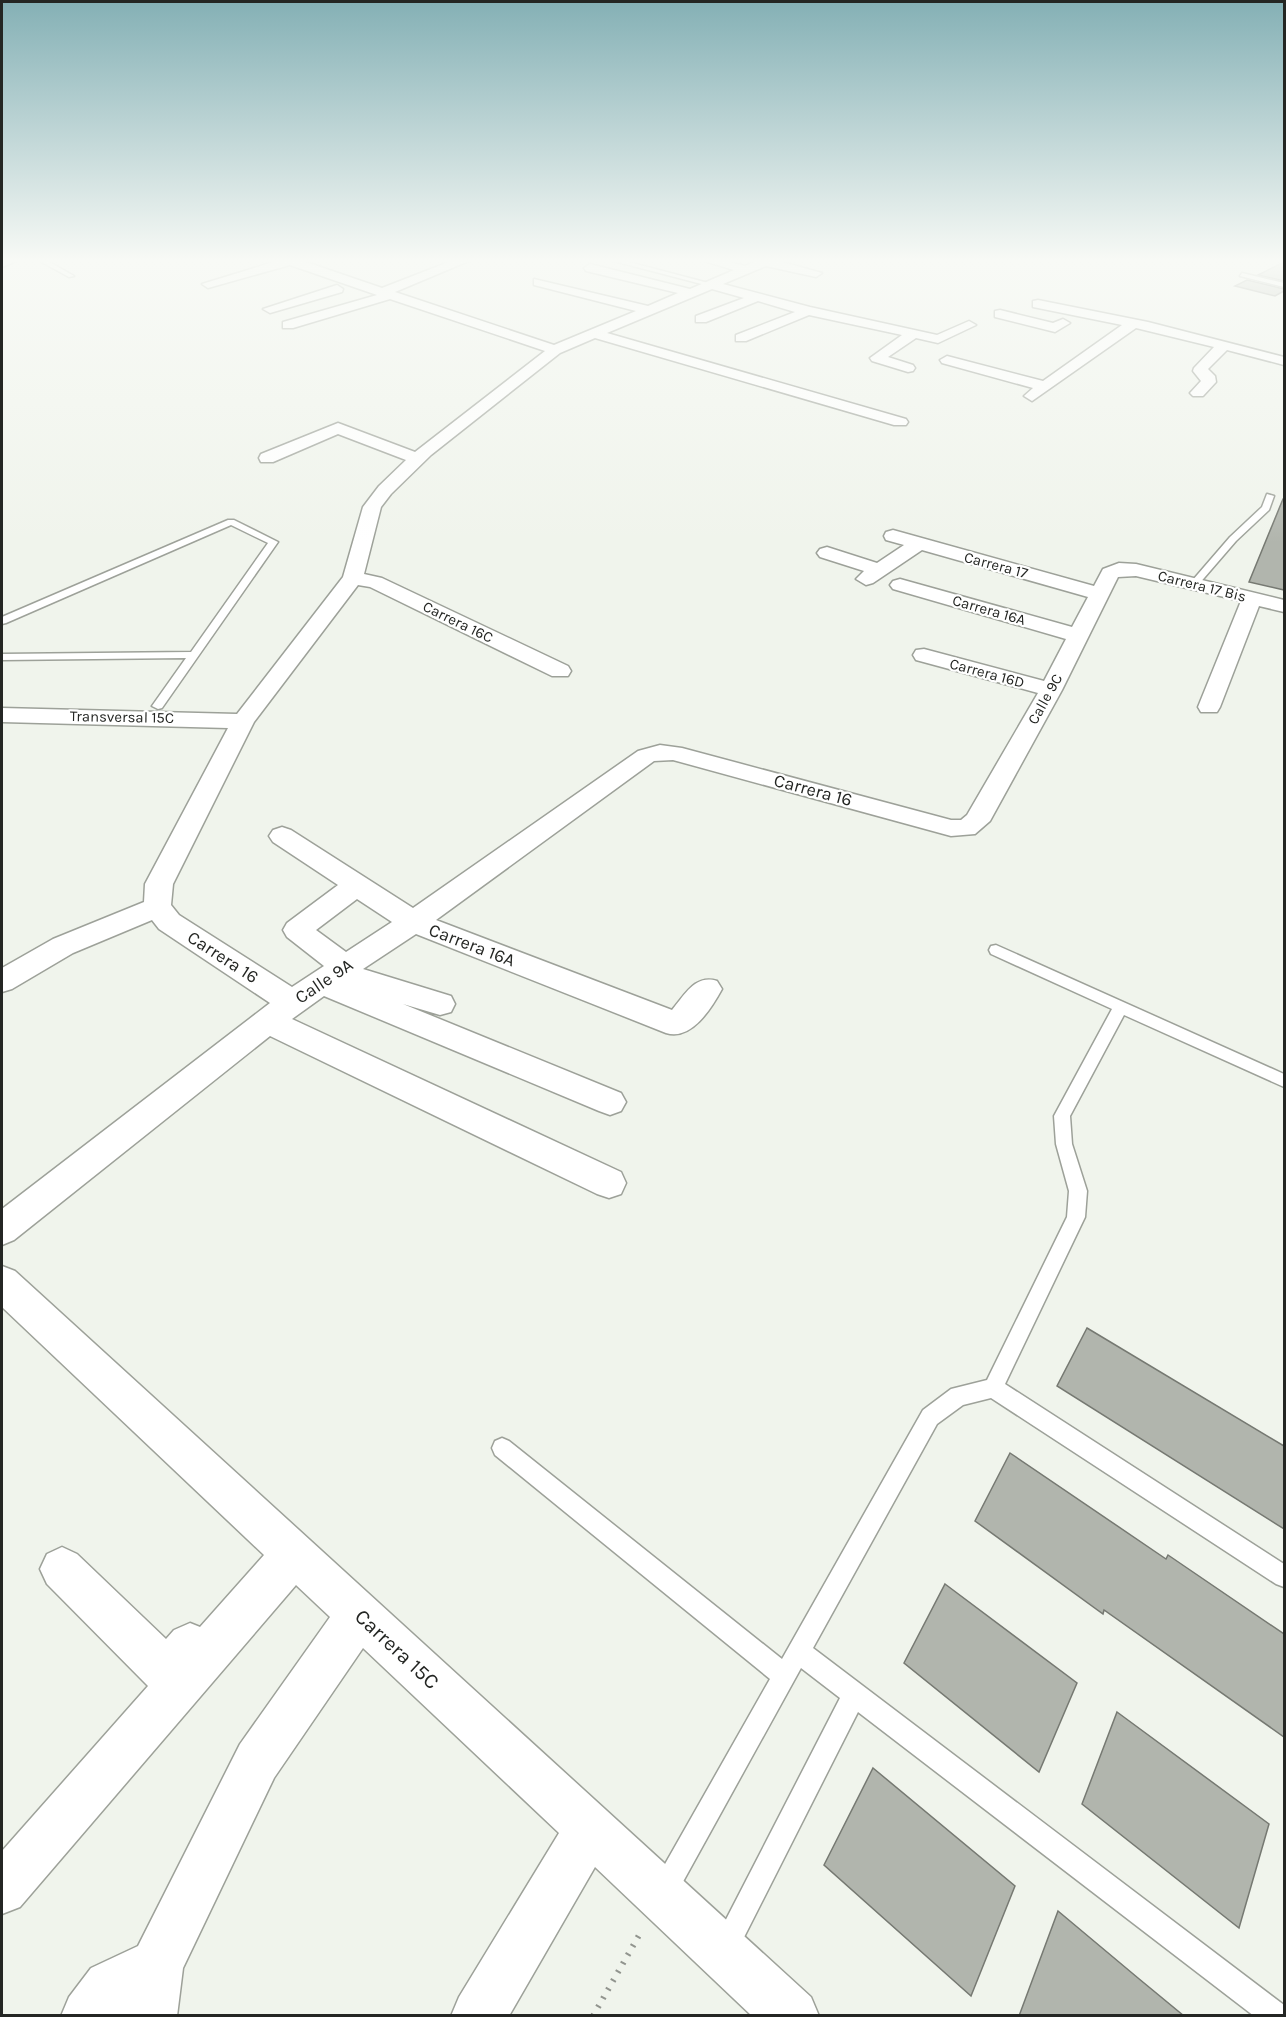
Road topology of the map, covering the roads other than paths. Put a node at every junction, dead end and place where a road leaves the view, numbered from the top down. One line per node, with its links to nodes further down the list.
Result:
1 (550, 354): 13 (street)
2 (668, 354): 11 (street)
3 (882, 354): 9 (street)
4 (1090, 354): 7 (street)
5 (1215, 354): 10 (street)
6 (1253, 354): 8 (street)
7 (947, 360)
8 (1284, 361)
9 (912, 362)
10 (1198, 393)
11 (900, 422)
12 (267, 458): 13 (street)
13 (418, 459): 19 (street)
14 (1270, 496): 20 (lane)
15 (892, 536): 16 (street, Carrera 17)
16 (918, 544): 17 (street); 22 (street, Carrera 17)
17 (827, 553)
18 (1119, 569): 20 (street, Carrera 17 Bis); 22 (street, Calle 9C)
19 (353, 578): 30 (street, Carrera 16C); 35 (street)
20 (1195, 583): 23 (street, Carrera 17 Bis)
21 (900, 585): 26 (street, Carrera 16A)
22 (1100, 594): 26 (street, Calle 9C)
23 (1252, 598): 24 (street, Carrera 17 Bis); 32 (street)
24 (1284, 606)
25 (2, 621): 27 (lane)
26 (1078, 636): 31 (street, Calle 9C)
27 (195, 655): 29 (lane); 33 (lane)
28 (924, 655): 31 (street, Carrera 16D)
29 (2, 657)
30 (560, 671)
31 (1051, 690): 37 (street, Calle 9C)
32 (1209, 707)
33 (154, 712): 34 (street, Transversal 15C); 35 (street, Transversal 15C)
34 (2, 715)
35 (243, 721): 40 (street)
36 (660, 752): 37 (street, Carrera 16); 41 (street, Calle 9A)
37 (966, 828)
38 (282, 836): 39 (street, Carrera 16A)
39 (357, 885): 41 (street, Carrera 16A); 43 (street)
40 (157, 908): 44 (street); 46 (street, Carrera 16)
41 (413, 922): 43 (street, Calle 9A); 45 (street, Carrera 16A)
42 (996, 950): 48 (lane)
43 (335, 974): 46 (street, Calle 9A); 47 (street); 51 (street)
44 (2, 981)
45 (707, 989)
46 (292, 1002): 49 (street, Calle 9A)
47 (440, 1004)
48 (1121, 1007): 50 (lane); 55 (lane)
49 (268, 1022): 52 (street); 53 (street, Calle 9A)
50 (1284, 1082)
51 (610, 1102)
52 (609, 1183)
53 (2, 1229)
54 (2, 1283): 57 (street, Carrera 15C)
55 (993, 1388): 59 (lane); 61 (lane)
56 (502, 1448): 62 (lane)
57 (286, 1547): 58 (street); 60 (street, Carrera 15C); 65 (street)
58 (62, 1569)
59 (1284, 1576)
60 (359, 1614): 64 (street, Carrera 15C); 68 (street)
61 (800, 1653): 62 (lane); 63 (lane)
62 (786, 1677): 66 (lane)
63 (854, 1695): 67 (lane); 73 (lane)
64 (590, 1828): 66 (street, Carrera 15C); 71 (street)
65 (2, 1889)
66 (662, 1894): 67 (street, Carrera 15C)
67 (723, 1952): 72 (street, Carrera 15C)
68 (157, 1965): 69 (street); 70 (street)
69 (88, 2016)
70 (150, 2016)
71 (478, 2016)
72 (792, 2016)
73 (1277, 2016)

